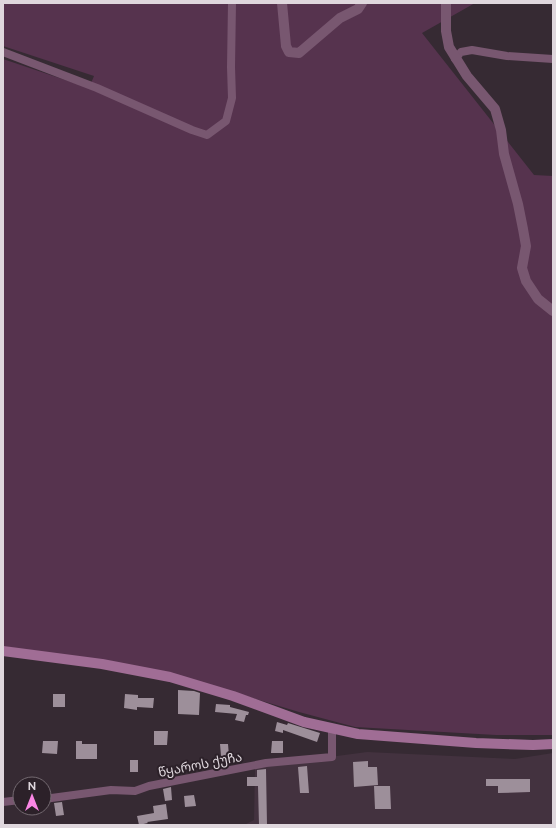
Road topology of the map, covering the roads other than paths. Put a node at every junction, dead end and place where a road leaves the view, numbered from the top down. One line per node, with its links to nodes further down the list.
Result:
1 (232, 3): 5 (street)
2 (282, 3): 3 (street)
3 (362, 3)
4 (446, 3): 6 (street)
5 (3, 52)
6 (455, 58): 7 (street); 8 (street)
7 (553, 59)
8 (553, 311)
9 (3, 651): 10 (main road)
10 (332, 728): 11 (main road); 12 (street, წყაროს ქუჩა)
11 (553, 744)
12 (52, 798)

